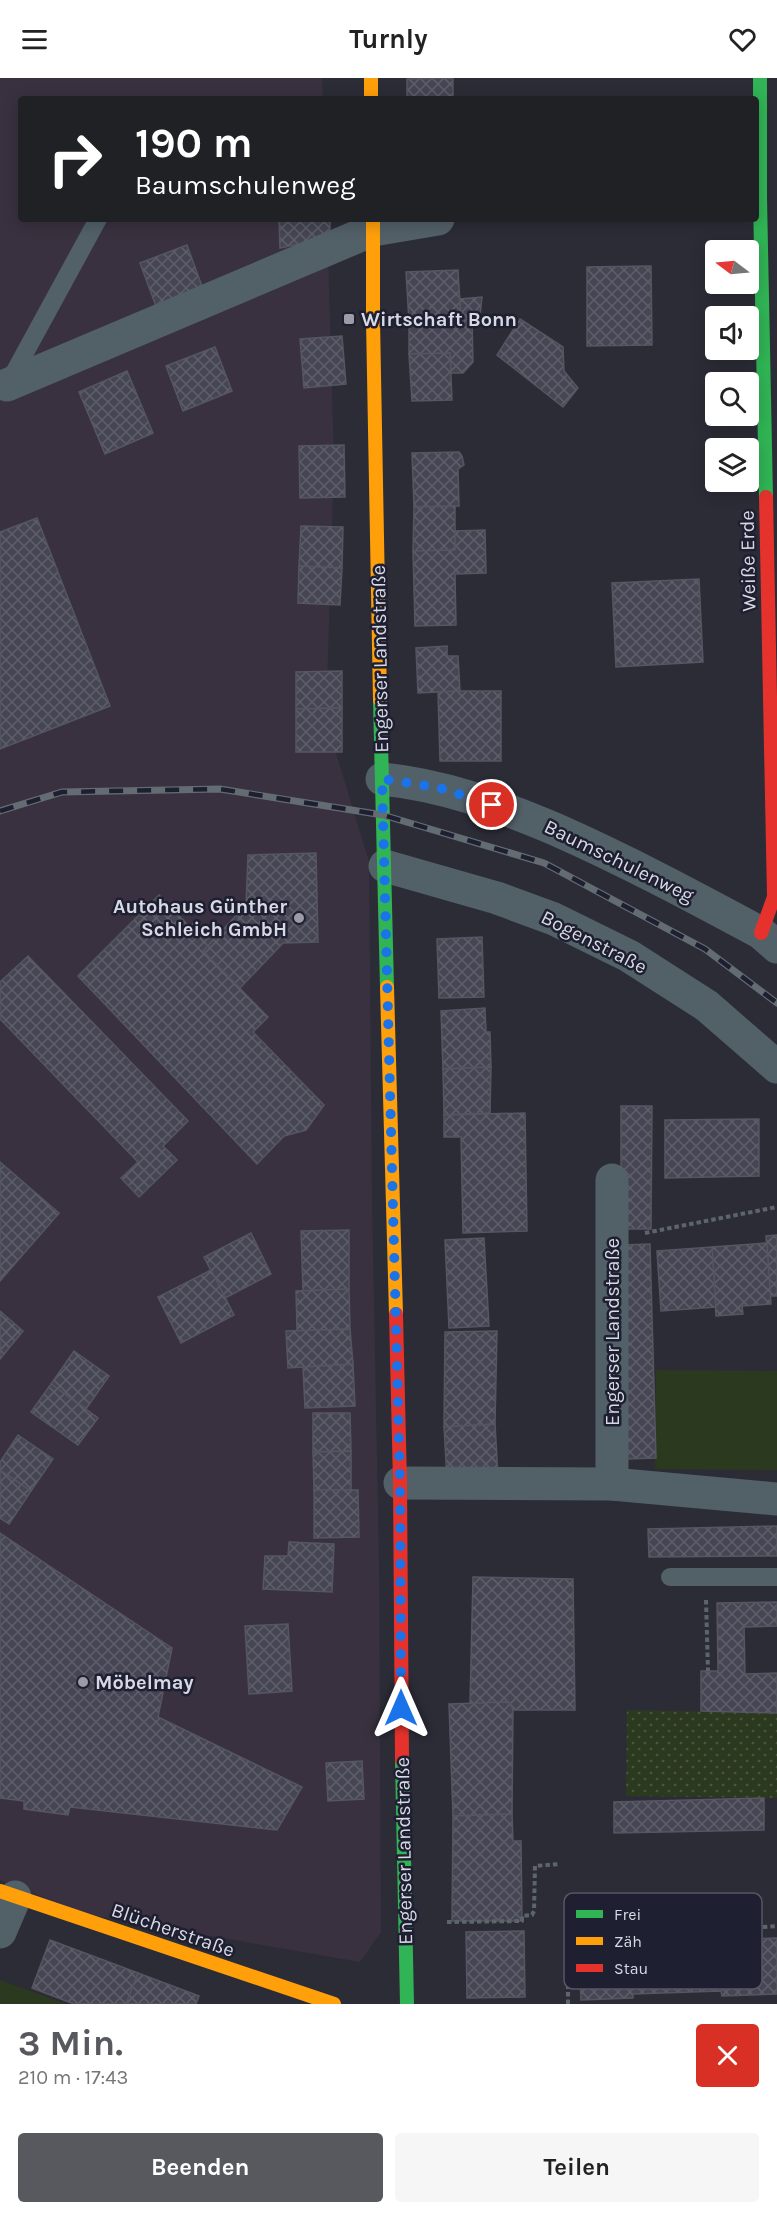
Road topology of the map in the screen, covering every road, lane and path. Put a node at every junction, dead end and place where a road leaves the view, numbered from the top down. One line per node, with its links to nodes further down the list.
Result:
1 (371, 78): 3 (main road)
2 (760, 78): 10 (main road, Weiße Erde)
3 (371, 96)
4 (97, 222): 7 (lane)
5 (399, 222): 6 (street)
6 (373, 224): 7 (street); 8 (main road, Engerser Landstraße)
7 (4, 391)
8 (382, 779): 9 (main road, Engerser Landstraße); 10 (street, Baumschulenweg)
9 (385, 866): 11 (street, Bogenstraße); 15 (main road, Engerser Landstraße)
10 (769, 940)
11 (777, 1067)
12 (612, 1180): 14 (street, Engerser Landstraße)
13 (777, 1207): 14 (path)
14 (612, 1239): 16 (street, Engerser Landstraße)
15 (400, 1483): 16 (street); 29 (main road, Engerser Landstraße)
16 (612, 1484): 17 (street)
17 (777, 1499)
18 (670, 1577): 20 (lane)
19 (777, 1577): 20 (lane)
20 (706, 1578): 21 (path)
21 (708, 1671)
22 (559, 1864): 24 (path)
23 (7, 1894): 27 (street); 28 (main road, Blücherstraße)
24 (447, 1922)
25 (777, 1926): 26 (path)
26 (762, 1927)
27 (0, 1932)
28 (334, 2004)
29 (407, 2004)

